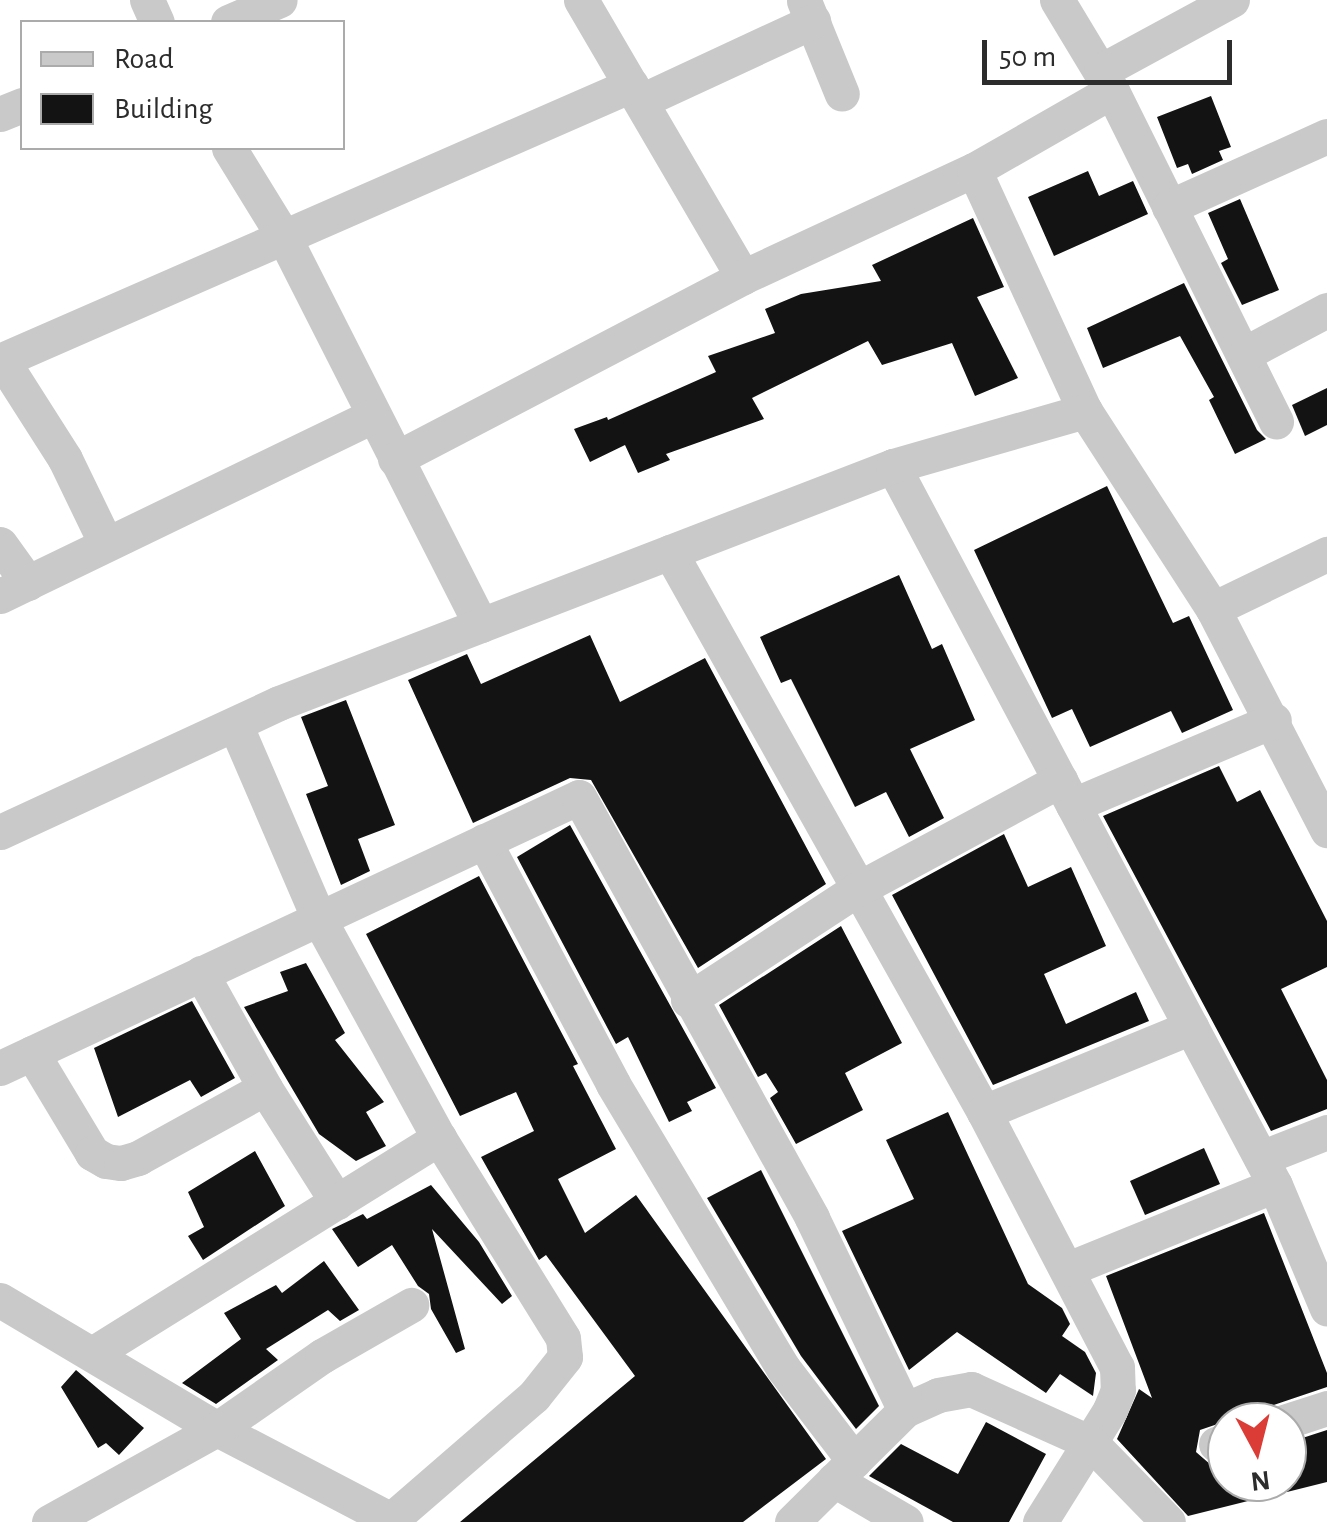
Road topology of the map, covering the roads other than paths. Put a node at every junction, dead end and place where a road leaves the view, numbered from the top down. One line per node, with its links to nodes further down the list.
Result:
1 (280, 0): 6 (street)
2 (581, 0): 8 (street)
3 (1057, 0): 7 (street)
4 (1232, 0): 7 (street)
5 (808, 10): 8 (street); 9 (street)
6 (233, 20)
7 (1106, 81): 12 (street); 13 (street)
8 (636, 93): 14 (street); 15 (street)
9 (842, 94)
10 (1327, 136): 13 (street)
11 (230, 150): 14 (street)
12 (974, 170): 15 (street); 19 (street)
13 (1170, 207): 17 (street)
14 (285, 239): 18 (street); 20 (street)
15 (743, 277): 22 (street)
16 (1327, 310): 17 (street)
17 (1246, 352): 21 (street)
18 (1, 360): 25 (street)
19 (1085, 412): 23 (street); 29 (street)
20 (372, 416): 22 (street); 25 (street)
21 (1276, 420)
22 (395, 459): 30 (street)
23 (893, 466): 26 (street); 33 (street)
24 (0, 544): 28 (street)
25 (106, 544): 28 (street)
26 (670, 552): 30 (street); 37 (street)
27 (1327, 554): 29 (street)
28 (14, 590)
29 (1213, 609): 31 (street)
30 (482, 625): 32 (street)
31 (1274, 720): 33 (street); 34 (street)
32 (234, 724): 35 (street); 38 (street)
33 (1066, 793): 37 (street); 41 (street)
34 (1327, 830)
35 (0, 832)
36 (484, 842): 38 (street); 40 (street); 58 (street)
37 (856, 890): 40 (street); 45 (street)
38 (319, 919): 39 (street); 47 (street)
39 (201, 973): 42 (street); 44 (street)
40 (688, 1000): 55 (street)
41 (1191, 1027): 45 (street); 48 (street)
42 (32, 1053): 43 (street); 44 (street)
43 (0, 1068)
44 (266, 1088): 49 (street)
45 (984, 1112): 50 (street)
46 (1327, 1132): 48 (street)
47 (439, 1138): 49 (street); 59 (street)
48 (1268, 1172): 50 (street); 53 (street)
49 (337, 1202): 54 (street)
50 (1068, 1269): 57 (street)
51 (3, 1305): 54 (street)
52 (411, 1305): 56 (street)
53 (1327, 1308)
54 (92, 1354): 56 (street)
55 (905, 1410): 57 (street); 58 (street)
56 (217, 1428): 59 (street); 60 (street)
57 (1091, 1443): 63 (street); 64 (street)
58 (844, 1471): 61 (street); 62 (street)
59 (393, 1521)
60 (49, 1522)
61 (792, 1522)
62 (906, 1522)
63 (1040, 1522)
64 (1168, 1522)

